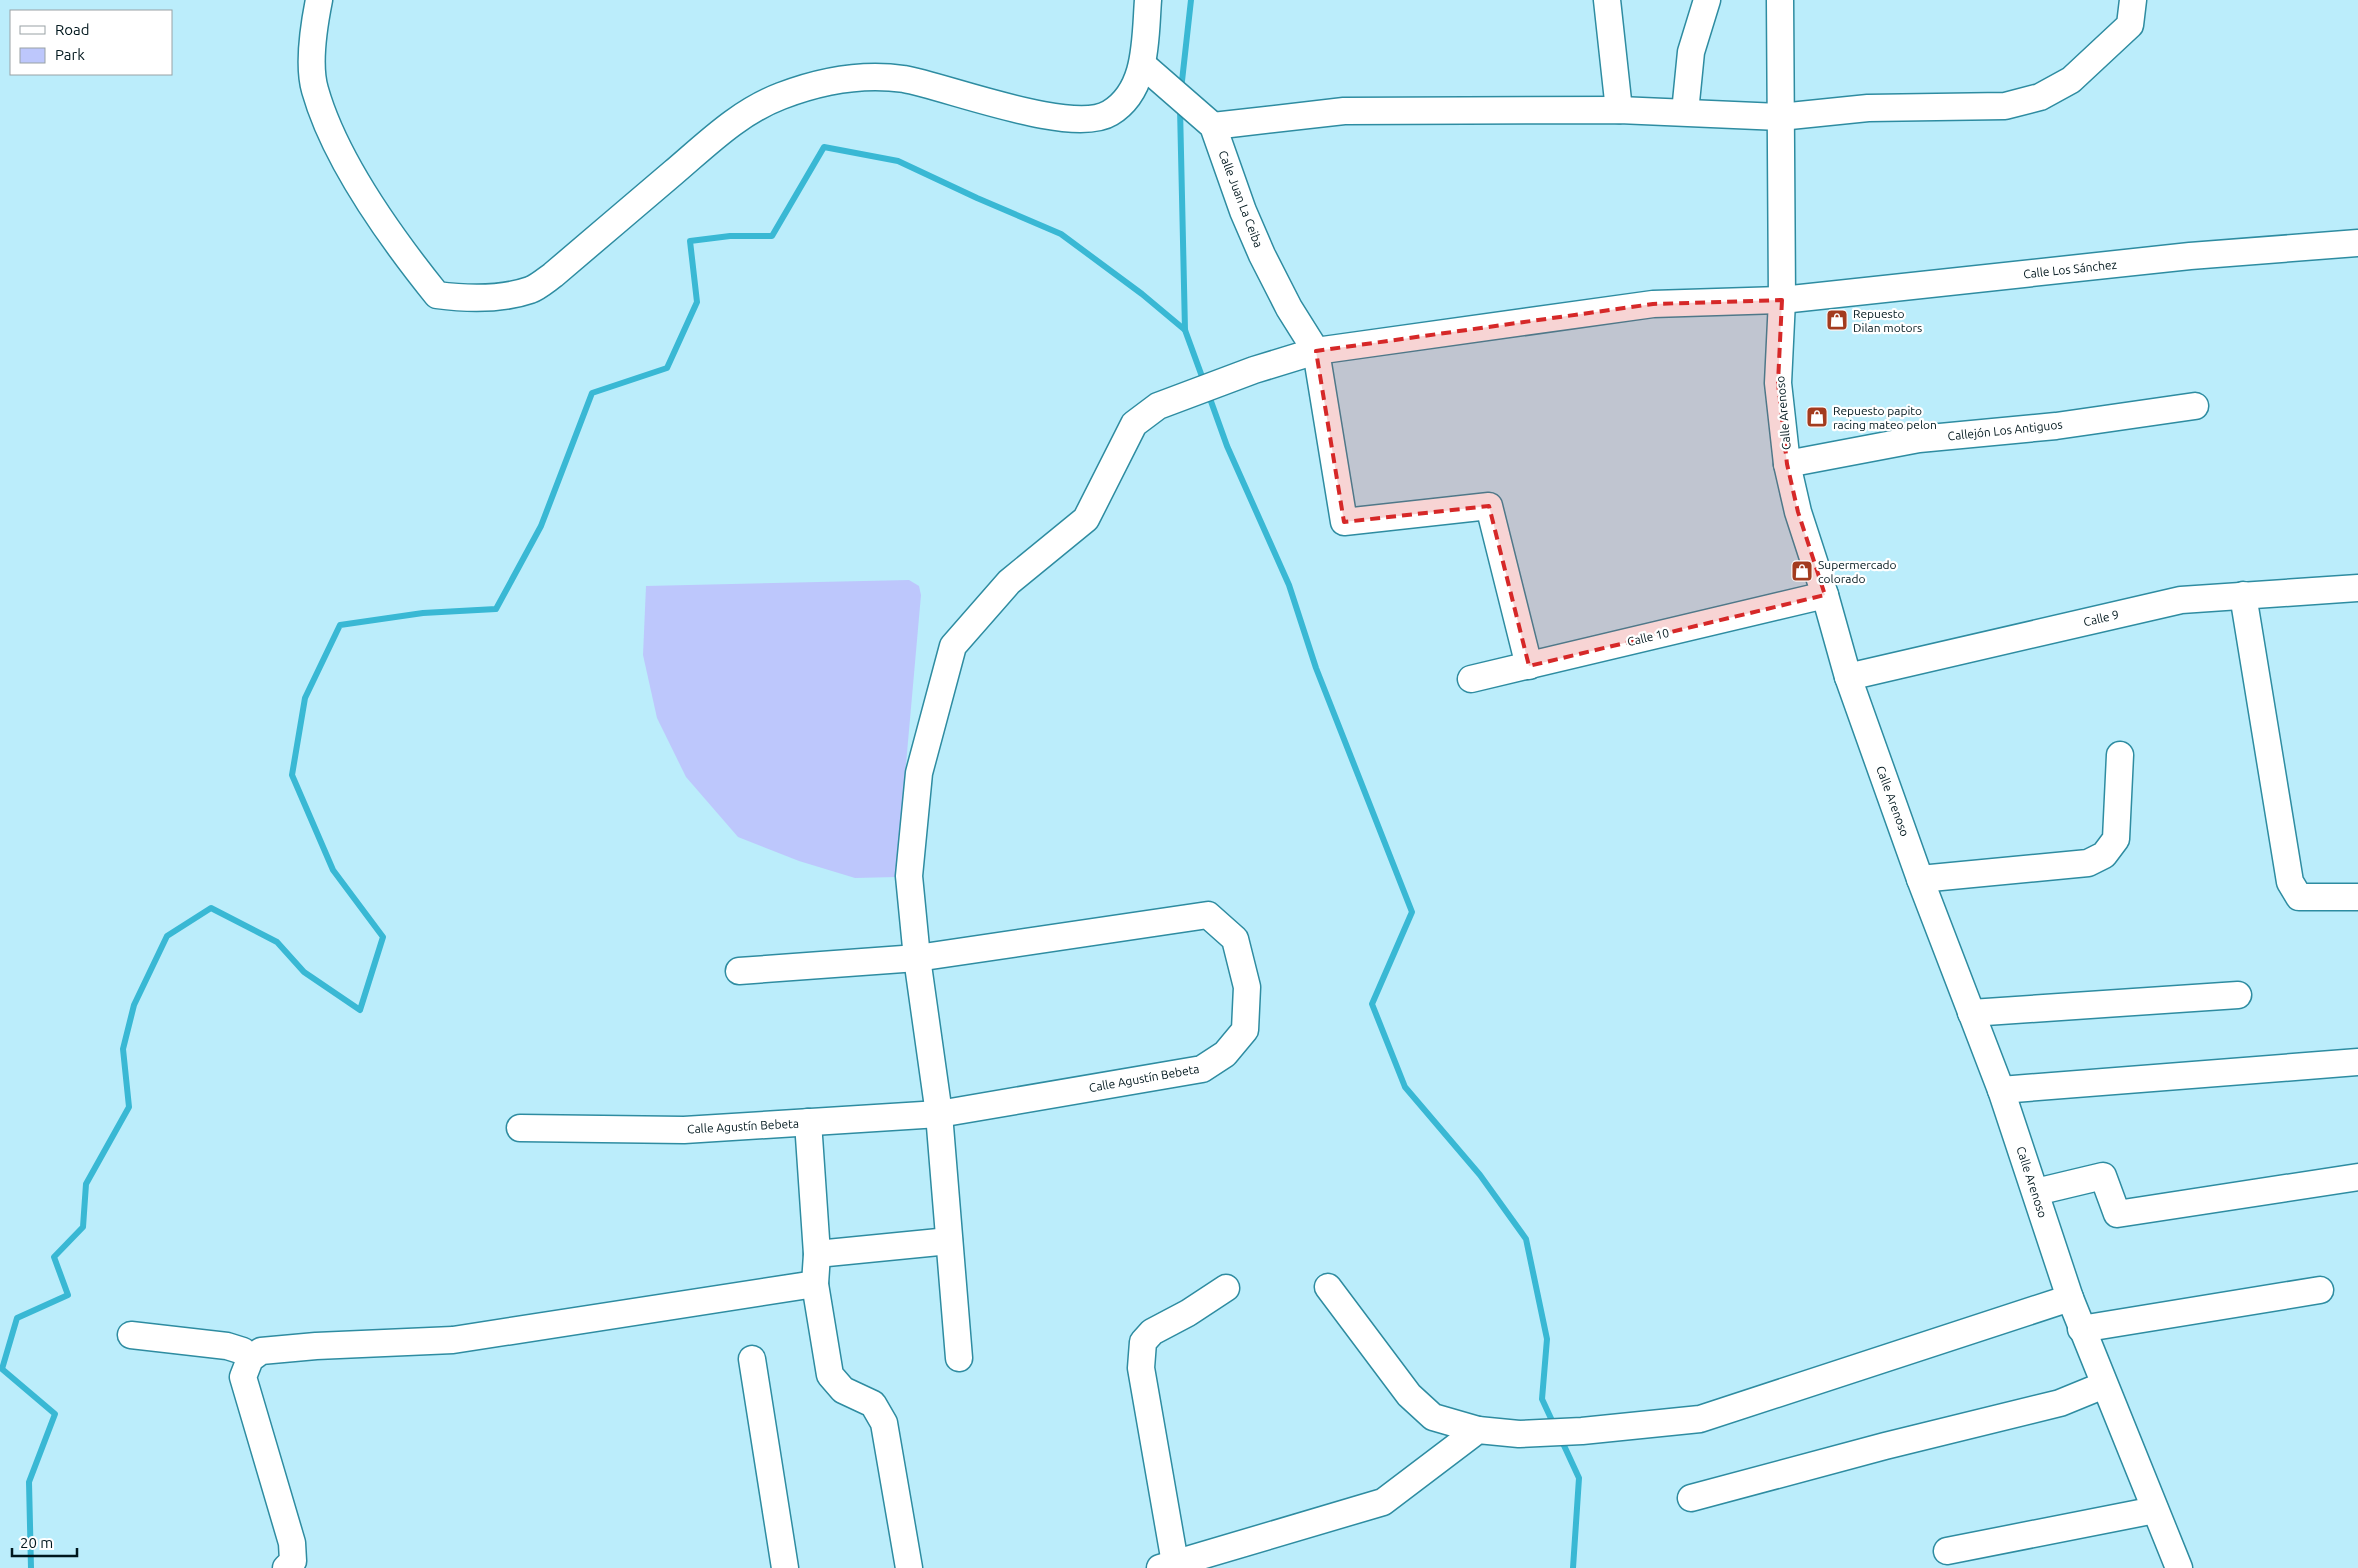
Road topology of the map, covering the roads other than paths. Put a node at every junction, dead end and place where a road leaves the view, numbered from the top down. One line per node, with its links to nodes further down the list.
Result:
1 (319, 0): 7 (street)
2 (1148, 0): 7 (street)
3 (1607, 0): 8 (street)
4 (1707, 0): 9 (street)
5 (1780, 0): 10 (street, Calle Arenoso)
6 (2133, 0): 10 (street)
7 (1143, 65): 11 (street, Calle Juan La Ceiba)
8 (1619, 110): 9 (street); 11 (street)
9 (1685, 112): 10 (street)
10 (1780, 117): 13 (street, Calle Arenoso)
11 (1208, 121): 14 (street, Calle Juan La Ceiba)
12 (2358, 242): 13 (street, Calle Los Sánchez)
13 (1782, 300): 14 (street, Calle Los Sánchez); 16 (street, Calle Arenoso)
14 (1316, 351): 20 (street); 26 (street, Calle Los Sánchez)
15 (2195, 406): 16 (street, Callejón Los Antiguos)
16 (1787, 464): 18 (street, Calle Arenoso)
17 (2358, 588): 19 (street, Calle 9)
18 (1825, 595): 20 (street, Calle 10); 21 (street, Calle Arenoso)
19 (2243, 596): 21 (street, Calle 9); 25 (street)
20 (1528, 666): 22 (street, Calle 10)
21 (1848, 677): 24 (street, Calle Arenoso)
22 (1472, 679)
23 (2120, 756): 24 (street)
24 (1920, 879): 29 (street, Calle Arenoso)
25 (2358, 897)
26 (917, 958): 27 (street, Calle Agustín Bebeta); 32 (street, Calle Los Sánchez); 32 (street, Calle Agustín Bebeta)
27 (739, 971)
28 (2238, 995): 29 (street)
29 (1971, 1013): 31 (street, Calle Arenoso)
30 (2358, 1062): 31 (street)
31 (2002, 1090): 36 (street, Calle Arenoso)
32 (939, 1114): 33 (street, Calle Agustín Bebeta); 37 (street, Calle Los Sánchez)
33 (808, 1122): 34 (street, Calle Agustín Bebeta); 38 (street)
34 (520, 1128)
35 (2358, 1177): 36 (street)
36 (2036, 1192): 43 (street, Calle Arenoso)
37 (949, 1240): 38 (street); 46 (street, Calle Los Sánchez)
38 (817, 1254): 39 (street)
39 (816, 1284): 47 (street); 57 (street)
40 (1328, 1287): 50 (street)
41 (1226, 1288): 54 (street)
42 (2320, 1290): 44 (street)
43 (2070, 1298): 44 (street, Calle Arenoso); 50 (street)
44 (2081, 1329): 49 (street, Calle Arenoso)
45 (131, 1335): 47 (street)
46 (959, 1358)
47 (250, 1359): 55 (street)
48 (752, 1359): 56 (street)
49 (2104, 1385): 51 (street); 52 (street, Calle Arenoso)
50 (1478, 1430): 54 (street)
51 (1691, 1498)
52 (2155, 1510): 53 (street); 58 (street, Calle Arenoso)
53 (1947, 1551)
54 (1167, 1566)
55 (286, 1568)
56 (785, 1568)
57 (909, 1568)
58 (2178, 1568)

